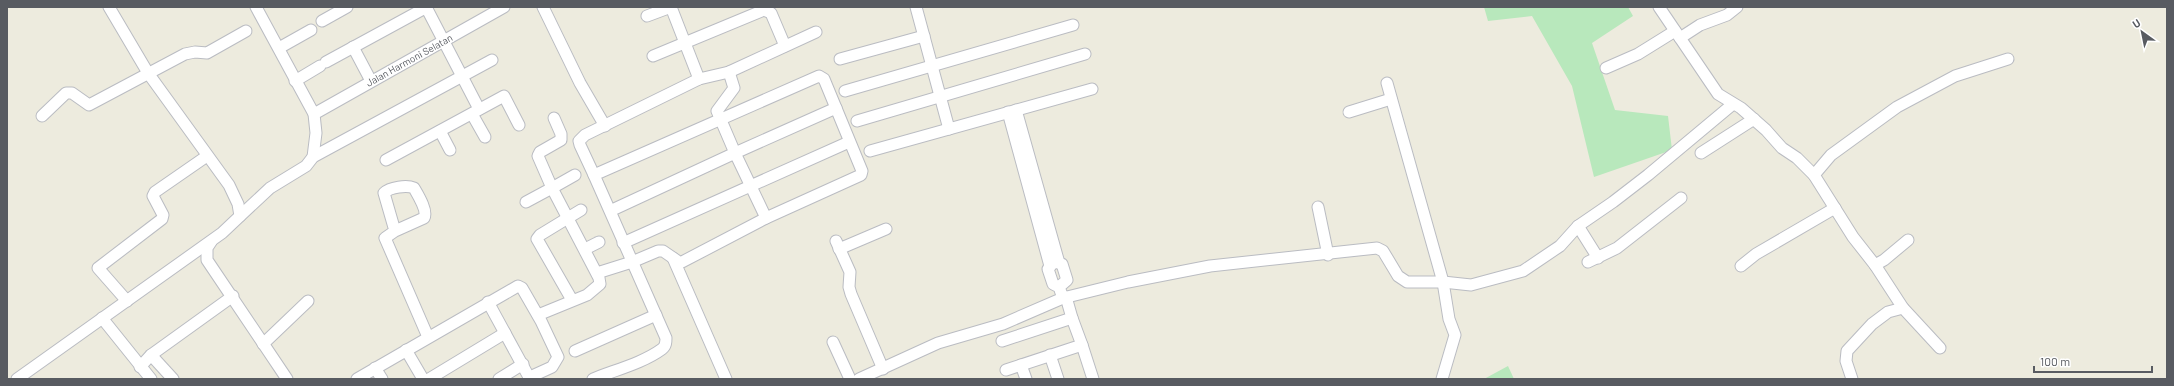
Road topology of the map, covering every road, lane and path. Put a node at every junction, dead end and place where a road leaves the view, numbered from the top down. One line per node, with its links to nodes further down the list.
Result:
1 (109, 7): 31 (street)
2 (347, 7): 12 (street)
3 (426, 7): 19 (street); 22 (street)
4 (504, 7): 19 (street, Jalan Harmoni Selatan)
5 (543, 7): 54 (street)
6 (671, 7): 11 (street); 20 (street)
7 (916, 7): 18 (street)
8 (1659, 7): 17 (street)
9 (1738, 7): 17 (street)
10 (260, 8): 23 (street)
11 (647, 16)
12 (322, 21)
13 (1073, 25): 29 (street)
14 (311, 30): 23 (street)
15 (246, 31): 31 (street)
16 (816, 32): 21 (street)
17 (1678, 34): 30 (street); 42 (street)
18 (924, 36): 26 (street); 29 (street)
19 (444, 41): 33 (street); 36 (street, Jalan Harmoni Selatan)
20 (686, 43): 21 (street); 25 (street); 34 (street)
21 (785, 46): 32 (street)
22 (353, 47): 35 (street); 36 (street)
23 (279, 48): 35 (street)
24 (1085, 54): 40 (street)
25 (653, 56)
26 (840, 59)
27 (2008, 59): 68 (street)
28 (492, 60): 33 (street)
29 (932, 66): 39 (street); 40 (street)
30 (1606, 68)
31 (148, 72): 48 (street); 63 (street)
32 (729, 72): 34 (street); 50 (street)
33 (462, 76): 45 (street); 64 (street)
34 (699, 79): 54 (street)
35 (295, 81): 47 (street)
36 (371, 81): 47 (street, Jalan Harmoni Selatan)
37 (1387, 83): 41 (street)
38 (1092, 89): 44 (street)
39 (845, 91)
40 (940, 96): 51 (street); 55 (street)
41 (1391, 99): 46 (street); 94 (street)
42 (1733, 104): 52 (street); 80 (street)
43 (836, 108): 50 (street); 58 (street); 61 (street)
44 (1012, 111): 55 (street); 96 (street)
45 (476, 112): 53 (street); 56 (street); 57 (street)
46 (1349, 112)
47 (314, 114): 64 (street)
48 (42, 116)
49 (554, 118): 70 (street)
50 (720, 119): 61 (street); 67 (street)
51 (856, 120)
52 (1754, 120): 62 (street); 68 (street)
53 (519, 125)
54 (605, 126): 67 (street)
55 (949, 129): 60 (street)
56 (440, 131): 59 (street); 65 (street)
57 (485, 137)
58 (849, 142): 69 (street); 79 (street)
59 (450, 150)
60 (870, 151)
61 (735, 153): 69 (street); 76 (street)
62 (1702, 153)
63 (207, 156): 77 (street); 98 (street)
64 (314, 157): 77 (street)
65 (386, 160)
66 (575, 175): 70 (street)
67 (594, 175): 76 (street)
68 (1814, 175): 74 (street)
69 (749, 186): 79 (street); 86 (street)
70 (552, 188): 72 (street); 78 (street)
71 (1682, 198): 80 (street)
72 (526, 202)
73 (1318, 207): 88 (street)
74 (1835, 208): 91 (street); 92 (street)
75 (581, 210): 78 (street)
76 (610, 211): 86 (street)
77 (240, 216): 83 (street)
78 (567, 218): 87 (street); 97 (street)
79 (766, 218): 89 (street)
80 (1578, 226): 94 (street)
81 (886, 229): 121 (street)
82 (395, 231): 107 (street)
83 (212, 240): 95 (street); 98 (street)
84 (1908, 240): 91 (street)
85 (599, 242): 87 (street)
86 (624, 242): 90 (street)
87 (585, 250): 93 (street)
88 (1328, 254): 94 (street); 96 (street)
89 (673, 258): 90 (street); 134 (street)
90 (632, 262): 93 (street); 103 (street)
91 (1875, 264): 101 (street)
92 (1741, 266)
93 (597, 273): 97 (street)
94 (1443, 282): 140 (street)
95 (233, 296): 110 (street); 115 (street)
96 (1064, 298): 105 (street); 121 (street)
97 (572, 300): 102 (street)
98 (127, 301): 104 (street)
99 (308, 301): 110 (street)
100 (488, 302): 102 (street); 106 (street); 107 (street)
101 (1904, 308): 112 (street); 141 (street)
102 (538, 315): 125 (street)
103 (656, 315): 114 (street); 133 (street)
104 (102, 318): 119 (street); 123 (street)
105 (1072, 318): 108 (street); 111 (street)
106 (505, 333): 117 (street); 131 (street)
107 (428, 337): 113 (street)
108 (1002, 341)
109 (833, 342): 135 (street)
110 (263, 344): 124 (street)
111 (1082, 345): 116 (street); 139 (street)
112 (1940, 348)
113 (406, 350): 120 (street); 130 (street)
114 (574, 351)
115 (151, 355): 119 (street); 127 (street)
116 (1050, 355): 118 (street); 138 (street)
117 (523, 364): 125 (street); 132 (street)
118 (1021, 365): 122 (street); 137 (street)
119 (140, 367): 126 (street)
120 (375, 368): 128 (street); 129 (street)
121 (883, 369): 136 (street)
122 (1006, 370)
123 (22, 377)
124 (284, 378)
125 (530, 378)
126 (151, 379)
127 (173, 379)
128 (357, 379)
129 (382, 379)
130 (423, 379)
131 (428, 379)
132 (499, 379)
133 (593, 379)
134 (726, 379)
135 (850, 379)
136 (859, 379)
137 (1026, 379)
138 (1058, 379)
139 (1093, 379)
140 (1442, 379)
141 (1852, 379)

